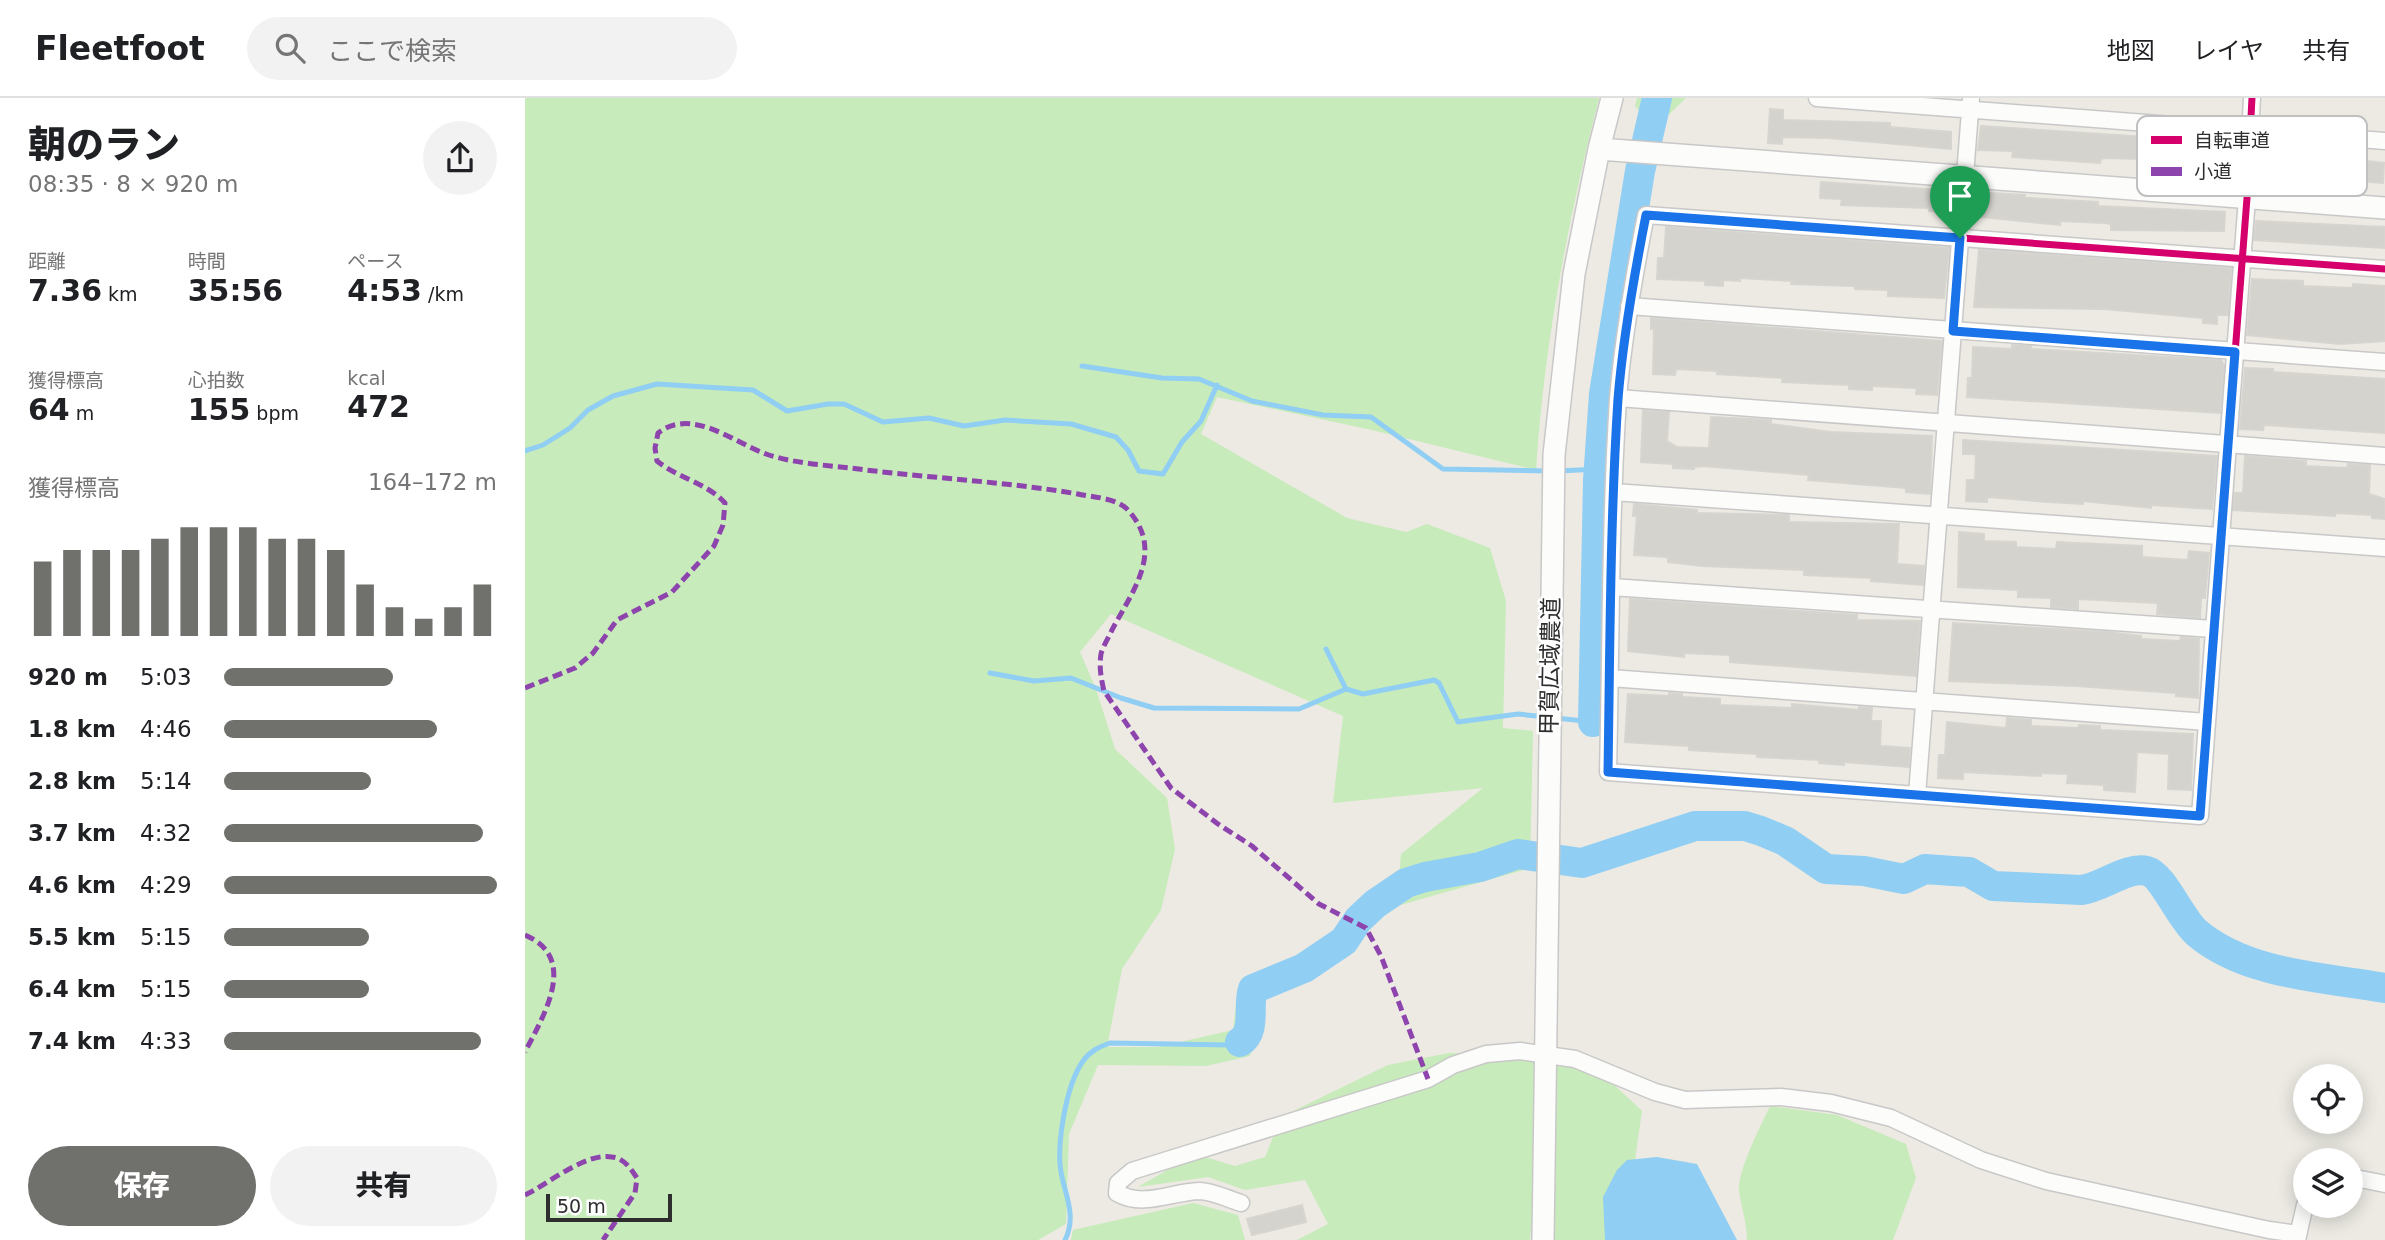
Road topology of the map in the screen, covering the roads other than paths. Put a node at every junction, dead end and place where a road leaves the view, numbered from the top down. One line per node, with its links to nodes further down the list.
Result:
1 (1612, 98): 9 (street, 甲賀広域農道)
2 (1817, 98): 4 (street)
3 (2252, 98): 5 (street)
4 (1971, 104): 6 (street); 10 (street)
5 (2251, 116)
6 (2137, 119)
7 (2367, 140): 8 (street)
8 (2385, 141)
9 (1599, 149): 10 (street); 37 (street, 甲賀広域農道)
10 (1965, 175): 11 (street); 15 (street)
11 (2137, 189)
12 (2222, 196): 13 (street)
13 (2247, 198): 14 (street); 16 (street)
14 (2385, 208)
15 (1960, 238): 16 (street); 18 (street); 19 (street)
16 (2242, 258): 17 (street); 20 (street)
17 (2385, 269)
18 (1629, 306): 19 (street); 22 (street)
19 (1953, 331): 20 (street); 23 (street)
20 (2235, 352): 21 (street); 24 (street)
21 (2385, 362)
22 (1618, 398): 23 (street); 26 (street)
23 (1946, 423): 24 (street); 27 (street)
24 (2228, 444): 25 (street); 28 (street)
25 (2385, 456)
26 (1614, 492): 27 (street); 30 (street)
27 (1940, 516): 28 (street); 31 (street)
28 (2220, 537): 29 (street); 32 (street)
29 (2385, 548)
30 (1612, 587): 31 (street); 33 (street)
31 (1932, 609): 32 (street); 34 (street)
32 (2213, 629): 35 (street)
33 (1610, 678): 34 (street); 36 (street)
34 (1924, 702): 35 (street); 36 (street)
35 (2207, 722): 36 (street)
36 (1917, 794)
37 (1545, 1053): 40 (street); 42 (street); 43 (street, 甲賀広域農道)
38 (2363, 1180): 39 (street)
39 (2385, 1184)
40 (1241, 1203)
41 (2302, 1218): 42 (street)
42 (2297, 1237)
43 (1543, 1240)

